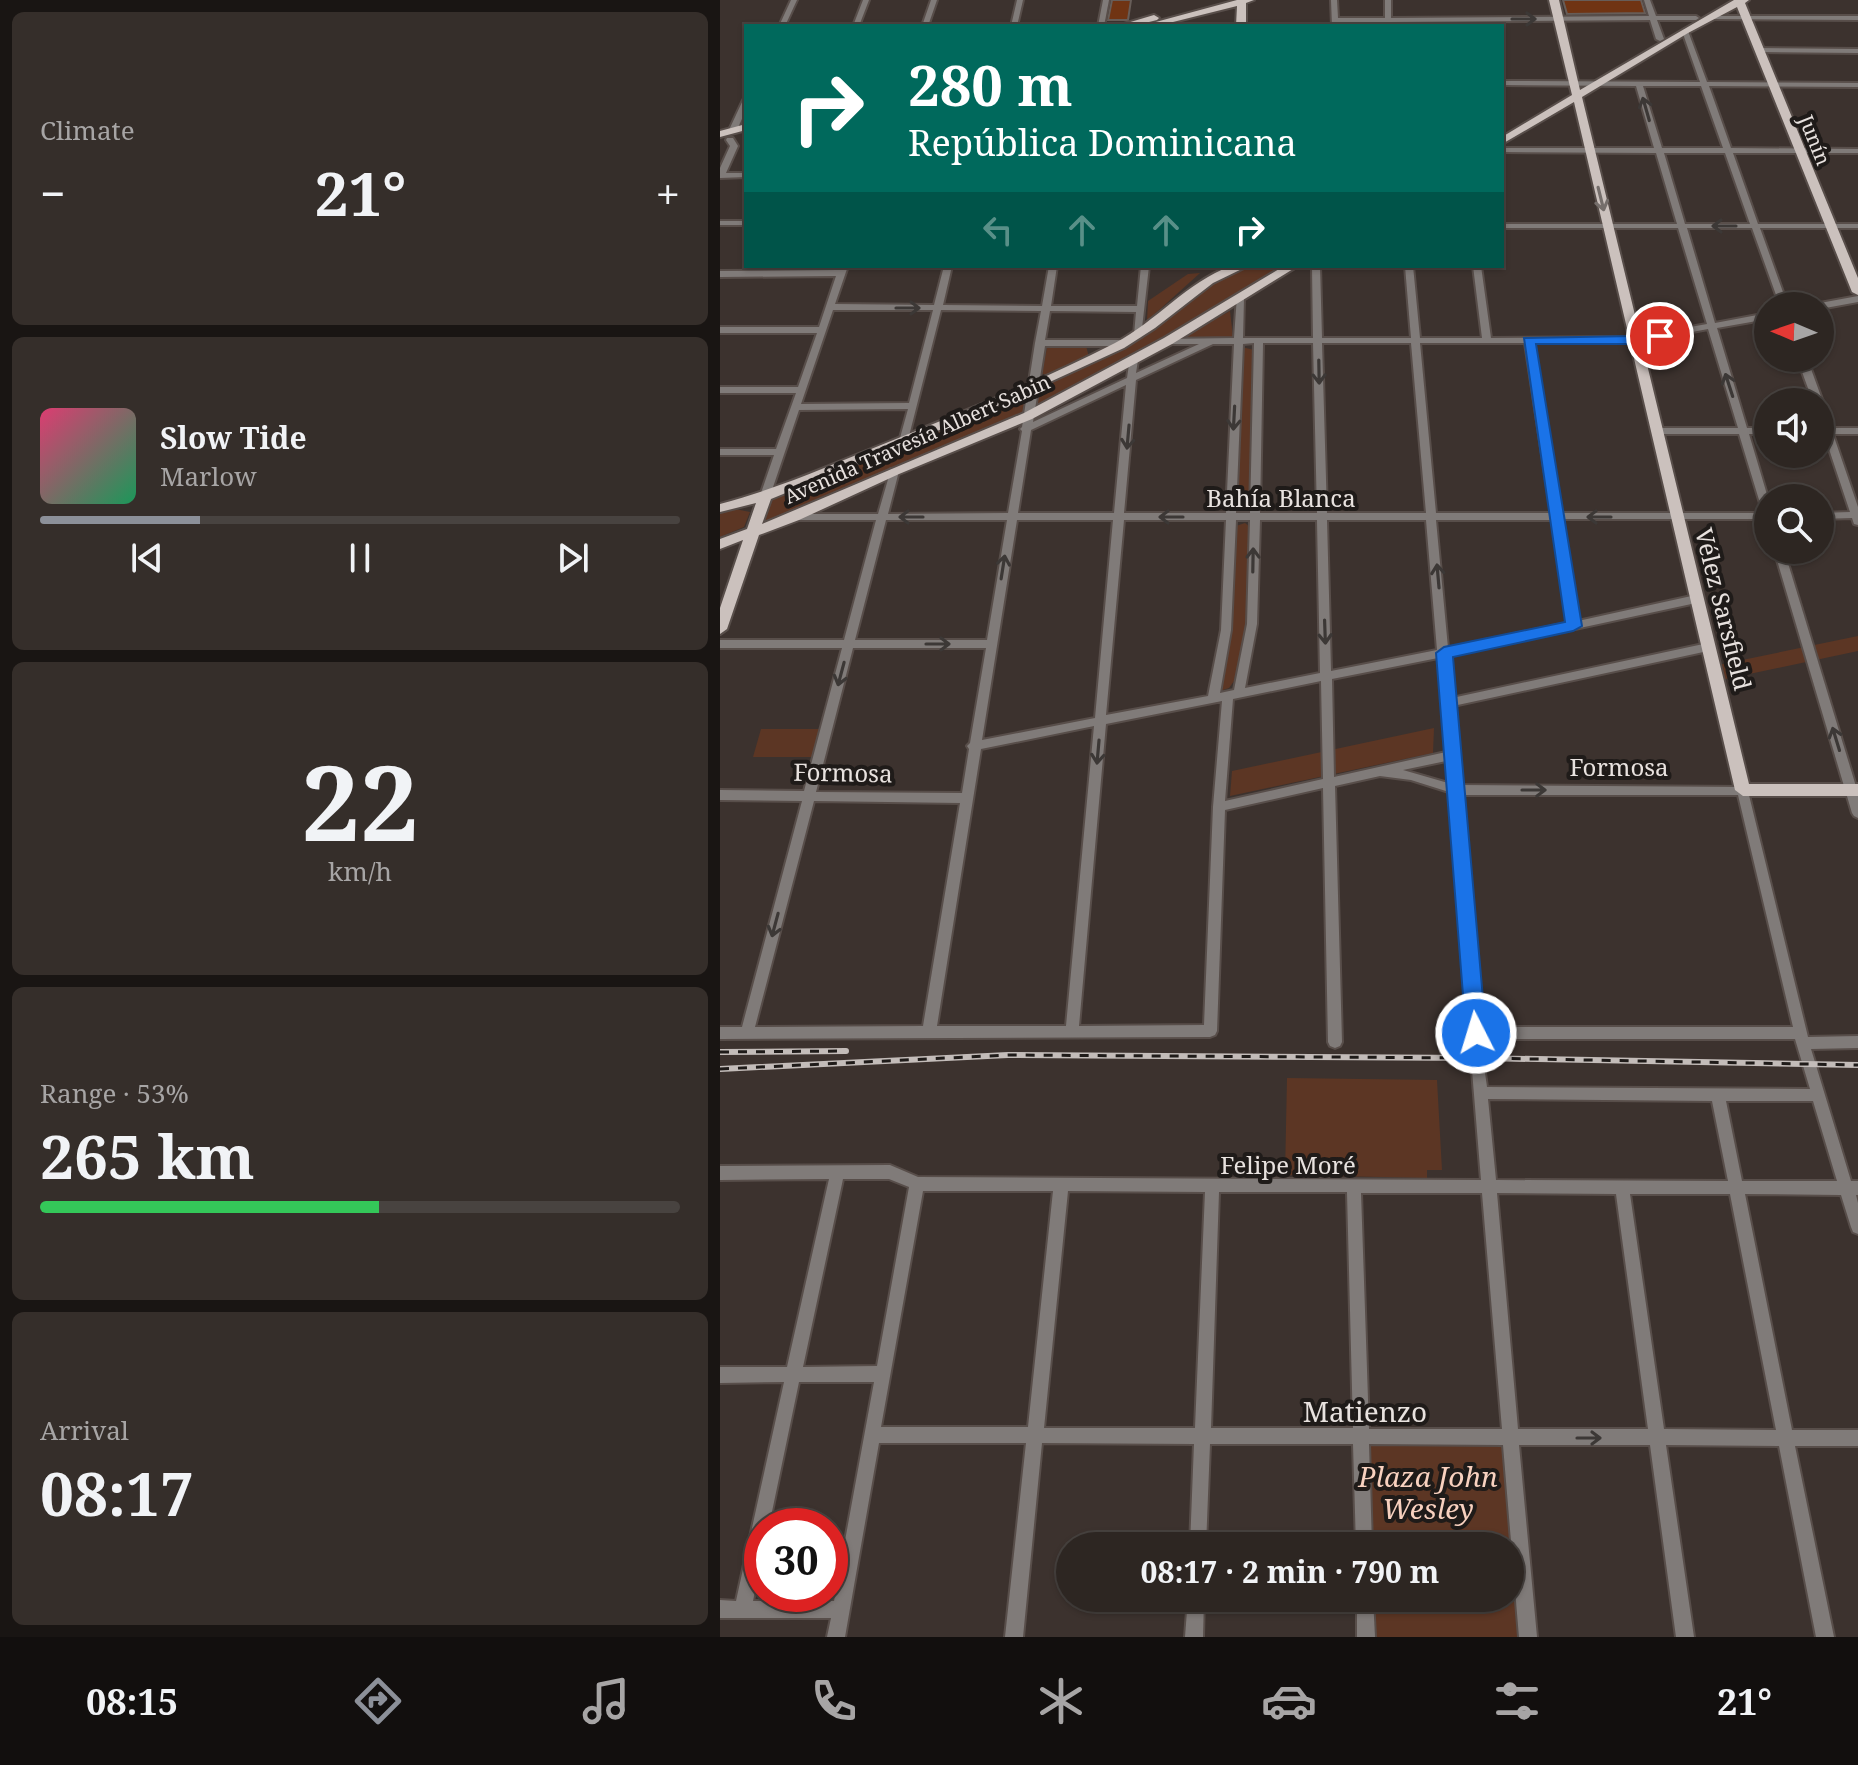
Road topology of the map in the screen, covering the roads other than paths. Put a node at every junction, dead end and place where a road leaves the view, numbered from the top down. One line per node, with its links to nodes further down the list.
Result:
1 (794, 0): 23 (street)
2 (866, 0): 24 (street)
3 (934, 0): 25 (street)
4 (1020, 0): 26 (street)
5 (1106, 0): 27 (street)
6 (1221, 0): 28 (main road)
7 (1246, 0): 20 (main road); 29 (main road); 30 (main road)
8 (1334, 0): 21 (street)
9 (1388, 0): 22 (street)
10 (1554, 0): 19 (main road, Vélez Sarsfield)
11 (1647, 0): 14 (street)
12 (1728, 0): 15 (main road)
13 (1741, 1): 16 (main road); 17 (main road, Junín)
14 (1653, 18): 15 (street); 19 (street); 32 (street)
15 (1696, 18): 32 (main road)
16 (1709, 18): 17 (street); 31 (main road)
17 (1747, 18): 18 (street); 33 (main road, Junín)
18 (1858, 18)
19 (1558, 19): 22 (street, one-way to 19); 41 (main road, Vélez Sarsfield)
20 (1171, 23)
21 (1335, 23): 22 (street)
22 (1388, 23)
23 (783, 24)
24 (857, 24)
25 (926, 24)
26 (1014, 24)
27 (1101, 24)
28 (1130, 24)
29 (1241, 24)
30 (1250, 24)
31 (1685, 31): 36 (main road); 38 (street)
32 (1660, 39): 41 (main road)
33 (1760, 50): 34 (street); 39 (main road, Junín)
34 (1858, 51)
35 (1504, 83): 41 (street)
36 (1596, 84): 37 (street); 41 (main road)
37 (1639, 84): 38 (street); 48 (street, one-way to 37)
38 (1703, 84): 39 (street); 49 (street)
39 (1774, 84): 40 (street); 50 (main road, Junín)
40 (1858, 85)
41 (1577, 88): 43 (main road); 45 (main road); 47 (main road, Vélez Sarsfield)
42 (744, 105): 44 (street)
43 (1504, 130)
44 (726, 136): 53 (street)
45 (1504, 140)
46 (1504, 150): 47 (street)
47 (1589, 150): 48 (street); 57 (main road, Vélez Sarsfield, one-way to 57)
48 (1658, 151): 49 (street); 58 (street)
49 (1726, 151): 50 (street); 59 (street)
50 (1800, 151): 51 (street); 60 (main road, Junín)
51 (1858, 151)
52 (744, 175): 53 (street)
53 (720, 176)
54 (720, 223): 55 (street)
55 (744, 223)
56 (1504, 226): 57 (street)
57 (1608, 226): 58 (street); 90 (main road, Vélez Sarsfield)
58 (1681, 226): 59 (street, one-way to 58); 83 (street)
59 (1756, 226): 60 (street); 73 (street)
60 (1831, 226): 61 (street); 74 (main road, Junín)
61 (1858, 226)
62 (947, 268): 79 (street)
63 (1053, 268): 80 (street)
64 (1145, 268): 81 (street)
65 (1289, 268): 75 (main road, Avenida Travesía Albert Sabin)
66 (1316, 268): 94 (street)
67 (1409, 268): 88 (street)
68 (1477, 268): 95 (street)
69 (1227, 269): 71 (main road); 75 (main road); 86 (main road, Avenida Travesía Albert Sabin)
70 (843, 270): 72 (street); 78 (street)
71 (1253, 271): 75 (main road)
72 (720, 274)
73 (1779, 292)
74 (1858, 292)
75 (1246, 294): 87 (street); 91 (main road, Avenida Travesía Albert Sabin)
76 (1858, 299): 77 (street)
77 (1834, 303)
78 (830, 307): 79 (street, one-way to 79); 85 (street)
79 (937, 308): 80 (street); 105 (street)
80 (1045, 309): 81 (street); 96 (street)
81 (1141, 309): 86 (street)
82 (1754, 318): 83 (street)
83 (1710, 326): 90 (street); 109 (street, one-way to 83)
84 (720, 330): 85 (street)
85 (822, 330): 103 (street)
86 (1138, 335): 97 (main road, Avenida Travesía Albert Sabin)
87 (1237, 340): 92 (street); 93 (street); 127 (street, one-way to 127)
88 (1415, 340): 94 (street); 95 (street); 130 (street)
89 (1529, 340): 90 (street); 95 (street); 131 (street)
90 (1634, 340): 108 (main road, Vélez Sarsfield)
91 (1168, 341): 92 (street); 98 (main road, Avenida Travesía Albert Sabin)
92 (1213, 341): 100 (street)
93 (1259, 341): 94 (street); 128 (street)
94 (1318, 341): 129 (street, one-way to 129)
95 (1487, 341)
96 (1039, 343): 97 (street); 101 (street)
97 (1124, 343): 99 (main road, Avenida Travesía Albert Sabin)
98 (1133, 360): 100 (street); 104 (main road, Avenida Travesía Albert Sabin)
99 (1062, 374): 101 (main road, Avenida Travesía Albert Sabin); 104 (main road)
100 (1133, 378): 107 (street); 126 (street, one-way to 126)
101 (1031, 389): 107 (street); 113 (main road, Avenida Travesía Albert Sabin)
102 (720, 390): 103 (street)
103 (801, 390): 106 (street)
104 (1074, 390): 107 (main road, Avenida Travesía Albert Sabin)
105 (913, 406): 106 (street); 113 (street)
106 (796, 407): 115 (street)
107 (1026, 422): 117 (main road, Avenida Travesía Albert Sabin); 125 (street)
108 (1656, 431): 109 (street); 132 (main road, Vélez Sarsfield)
109 (1745, 431): 110 (street); 118 (street)
110 (1754, 431)
111 (1834, 431): 112 (street)
112 (1858, 431)
113 (905, 438): 119 (main road, Avenida Travesía Albert Sabin)
114 (720, 452): 115 (street)
115 (780, 452): 119 (street)
116 (1834, 457): 133 (street)
117 (894, 471): 123 (main road, Avenida Travesía Albert Sabin); 124 (street)
118 (1760, 484)
119 (765, 496): 120 (main road, Avenida Travesía Albert Sabin); 134 (main road)
120 (720, 508)
121 (1754, 515): 132 (street, Bahía Blanca)
122 (1834, 516): 133 (street)
123 (794, 517): 124 (street, Bahía Blanca); 134 (main road, Avenida Travesía Albert Sabin)
124 (883, 517): 125 (street, Bahía Blanca, one-way to 124); 141 (street)
125 (1011, 517): 126 (street, Bahía Blanca); 142 (street, one-way to 125)
126 (1120, 517): 127 (street, Bahía Blanca, one-way to 126); 149 (street)
127 (1231, 517): 128 (street, Bahía Blanca); 147 (street)
128 (1254, 517): 129 (street, Bahía Blanca); 146 (street, one-way to 128)
129 (1322, 517): 130 (street, Bahía Blanca); 145 (street, one-way to 145)
130 (1433, 517): 131 (street, Bahía Blanca); 144 (street, one-way to 130)
131 (1558, 517): 132 (street, Bahía Blanca, one-way to 131); 138 (street)
132 (1677, 517): 137 (main road, Vélez Sarsfield)
133 (1857, 517)
134 (753, 533): 135 (main road, Avenida Travesía Albert Sabin); 139 (main road)
135 (720, 544)
136 (1783, 564): 156 (street, one-way to 136)
137 (1696, 599): 138 (street); 143 (main road, Vélez Sarsfield)
138 (1573, 626): 144 (street)
139 (720, 629)
140 (720, 644): 141 (street)
141 (849, 644): 142 (street, one-way to 142); 158 (street, one-way to 158)
142 (991, 644): 150 (street)
143 (1708, 647): 148 (street); 155 (main road, Vélez Sarsfield)
144 (1444, 653): 145 (street); 148 (street)
145 (1327, 676): 146 (street); 153 (street)
146 (1234, 694): 147 (street); 160 (street)
147 (1213, 698): 149 (street)
148 (1448, 703): 151 (street)
149 (1101, 721): 150 (street); 163 (street, one-way to 163)
150 (973, 746): 159 (street)
151 (1453, 755): 152 (street); 154 (street)
152 (1382, 772): 153 (street); 154 (street, Formosa)
153 (1330, 783): 160 (street); 167 (street)
154 (1456, 790): 155 (street, Formosa, one-way to 155); 166 (street)
155 (1743, 790): 156 (main road, Formosa); 166 (street, Vélez Sarsfield)
156 (1854, 790): 161 (street)
157 (720, 795): 158 (street, Formosa)
158 (809, 795): 159 (street, Formosa); 165 (street, one-way to 165)
159 (965, 798): 162 (street)
160 (1219, 807): 163 (street)
161 (1858, 813)
162 (929, 1032): 163 (street); 165 (street)
163 (1072, 1032)
164 (720, 1033): 165 (street)
165 (747, 1033)
166 (1802, 1038): 168 (street); 172 (street, Vélez Sarsfield)
167 (1335, 1042)
168 (1858, 1042)
169 (1479, 1070): 170 (street)
170 (1481, 1093): 171 (street); 179 (street)
171 (1718, 1095): 172 (street); 181 (street)
172 (1819, 1095): 182 (street, Vélez Sarsfield)
173 (720, 1173): 174 (street, Felipe Moré)
174 (837, 1174): 175 (street, Felipe Moré); 186 (street)
175 (917, 1184): 176 (street, Felipe Moré); 184 (street)
176 (1061, 1185): 177 (street, Felipe Moré); 188 (street)
177 (1212, 1186): 178 (street, Felipe Moré); 189 (street)
178 (1354, 1186): 179 (street, Felipe Moré); 190 (street)
179 (1489, 1187): 180 (street, Felipe Moré); 191 (street)
180 (1622, 1188): 181 (street, Felipe Moré); 192 (street)
181 (1737, 1188): 182 (street, Felipe Moré); 194 (street)
182 (1853, 1188): 183 (street, Vélez Sarsfield)
183 (1858, 1227)
184 (883, 1374): 186 (street); 187 (street)
185 (720, 1375): 186 (street)
186 (793, 1375): 199 (street)
187 (872, 1435): 188 (street, Matienzo); 197 (street)
188 (1035, 1436): 189 (street, Matienzo); 204 (street)
189 (1202, 1436): 190 (street, Matienzo); 195 (street)
190 (1361, 1437): 191 (street, Matienzo); 196 (street)
191 (1511, 1438): 192 (street, Matienzo, one-way to 192); 207 (street)
192 (1657, 1438): 194 (street, Matienzo); 208 (street)
193 (1858, 1438): 194 (street, Matienzo)
194 (1786, 1439): 209 (street)
195 (1199, 1532)
196 (1364, 1532)
197 (848, 1570)
198 (720, 1609): 199 (street)
199 (742, 1610)
200 (841, 1612): 203 (street)
201 (1195, 1612): 205 (street)
202 (1365, 1612): 206 (street)
203 (836, 1637)
204 (1014, 1637)
205 (1194, 1637)
206 (1366, 1637)
207 (1528, 1637)
208 (1685, 1637)
209 (1825, 1637)

